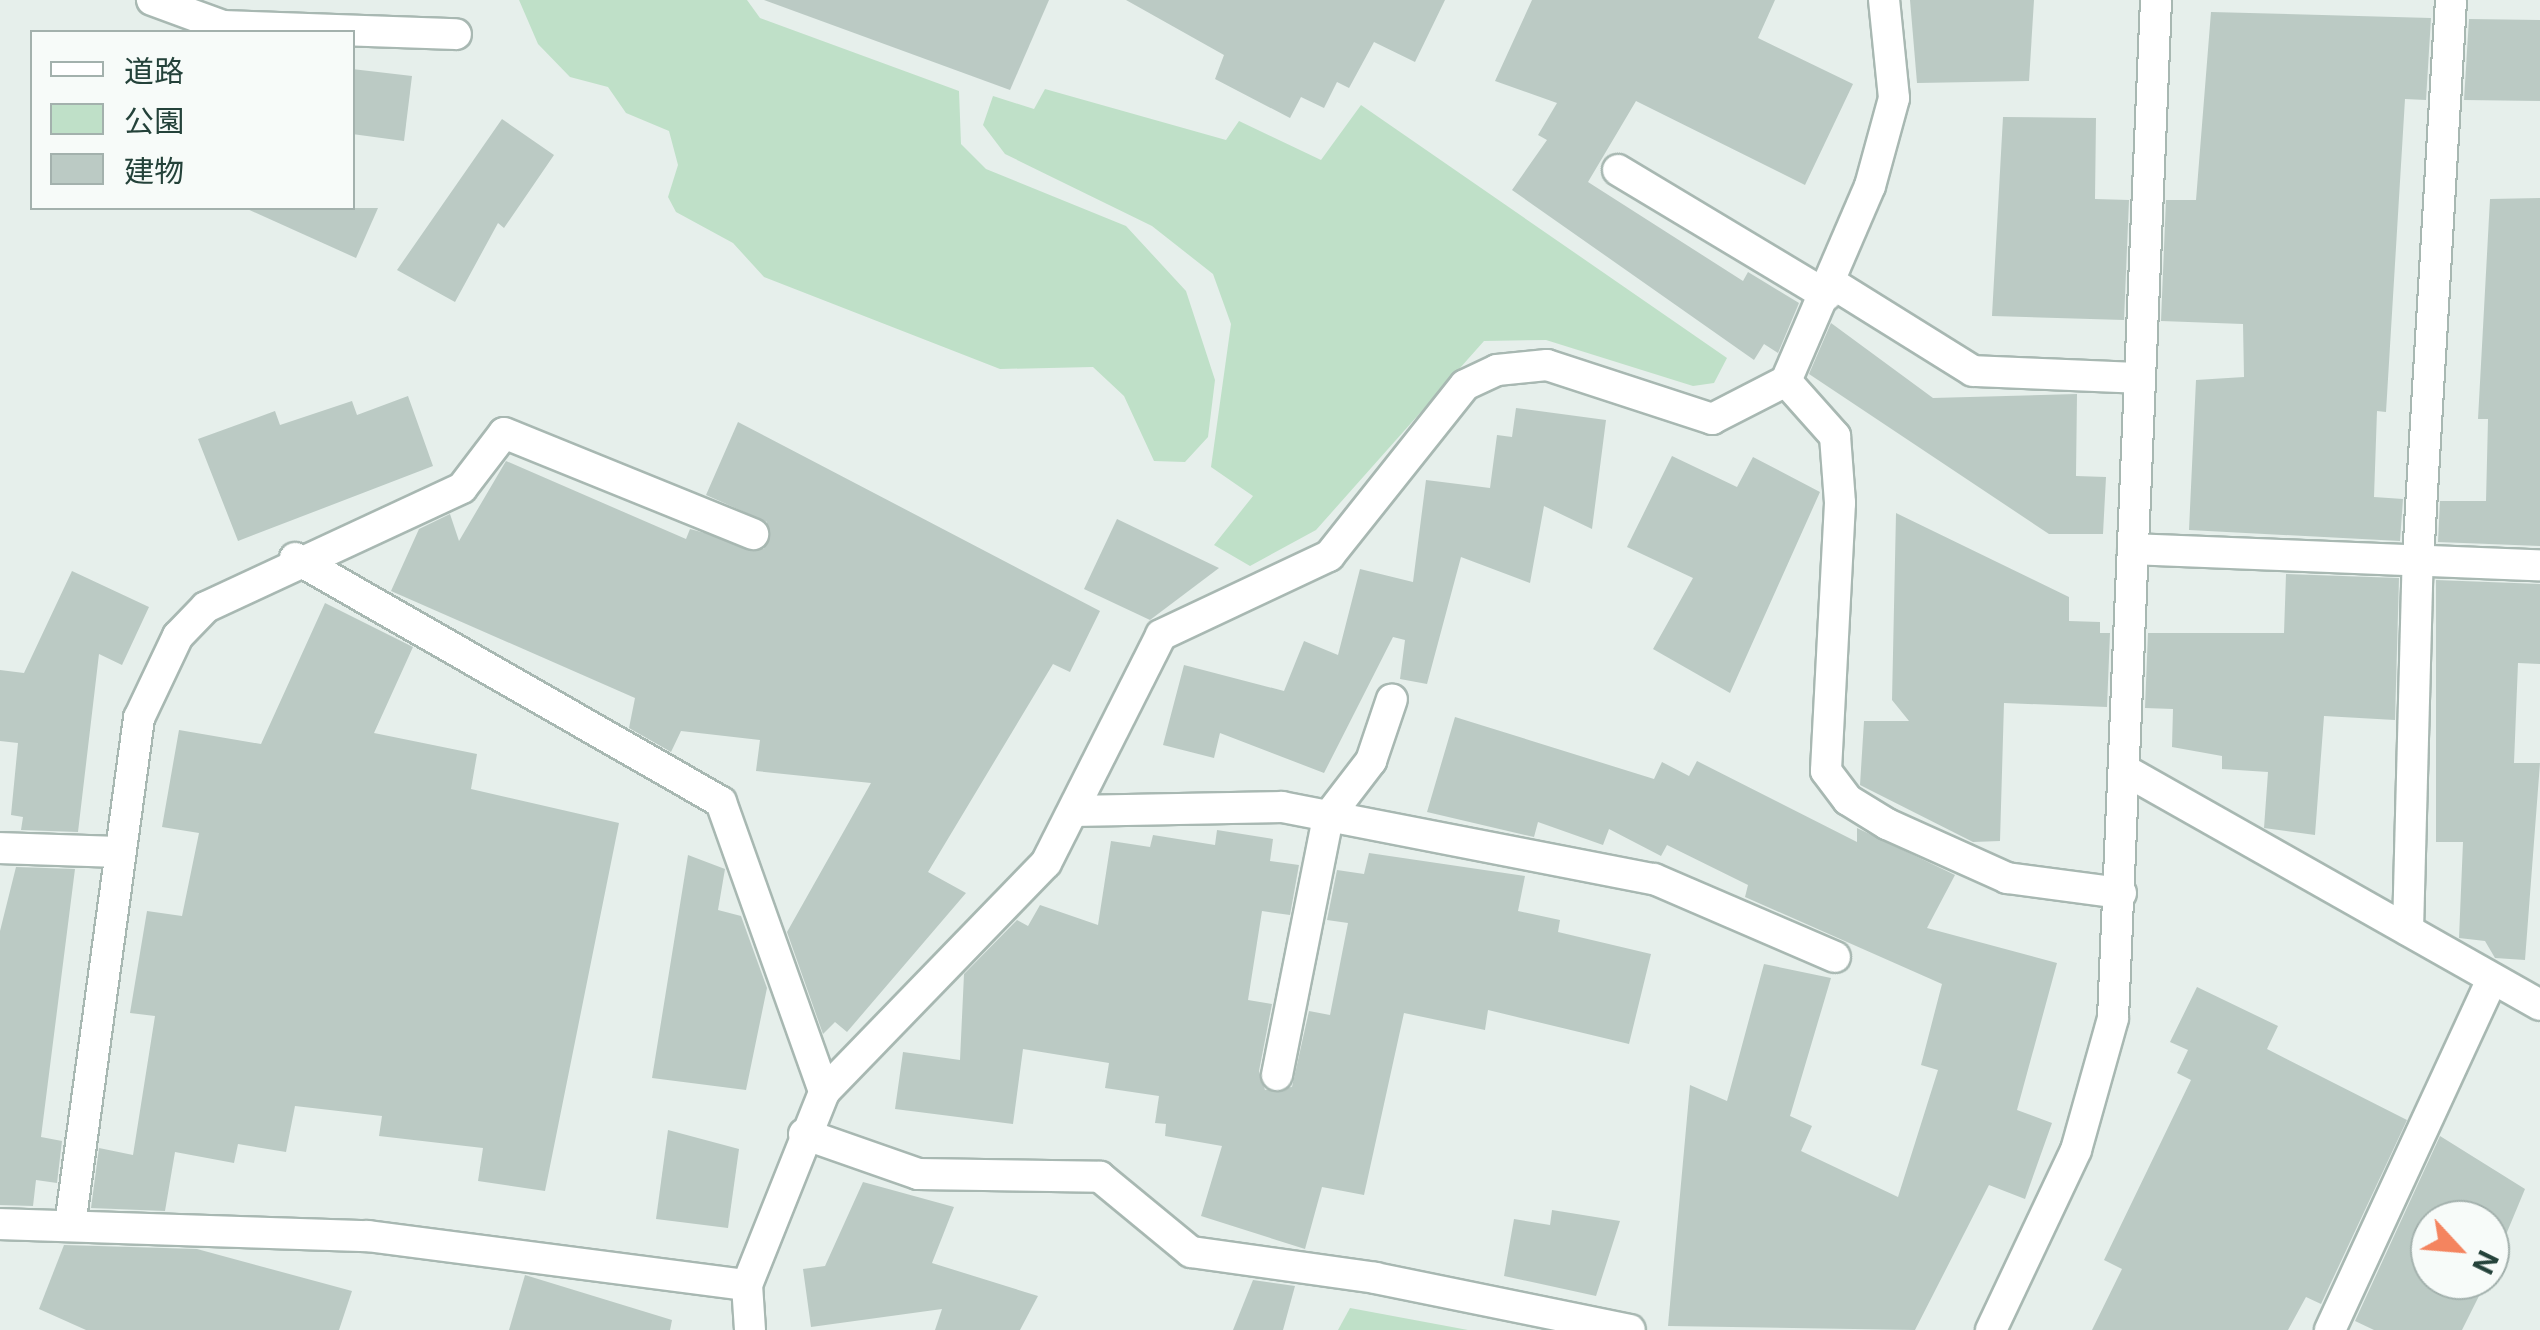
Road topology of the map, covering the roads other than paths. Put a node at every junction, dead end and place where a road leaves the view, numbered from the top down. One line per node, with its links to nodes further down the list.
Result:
1 (152, 0): 5 (street)
2 (1884, 0): 9 (street)
3 (2156, 0): 10 (street)
4 (2451, 0): 15 (street)
5 (340, 30)
6 (355, 31): 7 (street)
7 (456, 34)
8 (1618, 170): 9 (street)
9 (1828, 288): 10 (street); 11 (street)
10 (2140, 378): 13 (street)
11 (1786, 381): 19 (street); 23 (street)
12 (754, 534): 14 (street)
13 (2134, 549): 15 (street); 18 (street)
14 (295, 558): 22 (street); 29 (street)
15 (2418, 559): 16 (street); 24 (street)
16 (2540, 564)
17 (1392, 699): 20 (street)
18 (2128, 772): 23 (street); 24 (street)
19 (1075, 811): 20 (street); 29 (street)
20 (1328, 816): 25 (street); 28 (street)
21 (0, 848): 22 (street)
22 (119, 852): 32 (street)
23 (2121, 893): 36 (street)
24 (2408, 930): 26 (street)
25 (1835, 957)
26 (2492, 980): 27 (street); 37 (street)
27 (2540, 1006)
28 (1277, 1075)
29 (824, 1092): 30 (street)
30 (804, 1134): 33 (street); 35 (street)
31 (0, 1224): 32 (street)
32 (70, 1225): 33 (street)
33 (747, 1285): 34 (street)
34 (750, 1330)
35 (1630, 1330)
36 (1991, 1330)
37 (2330, 1330)

